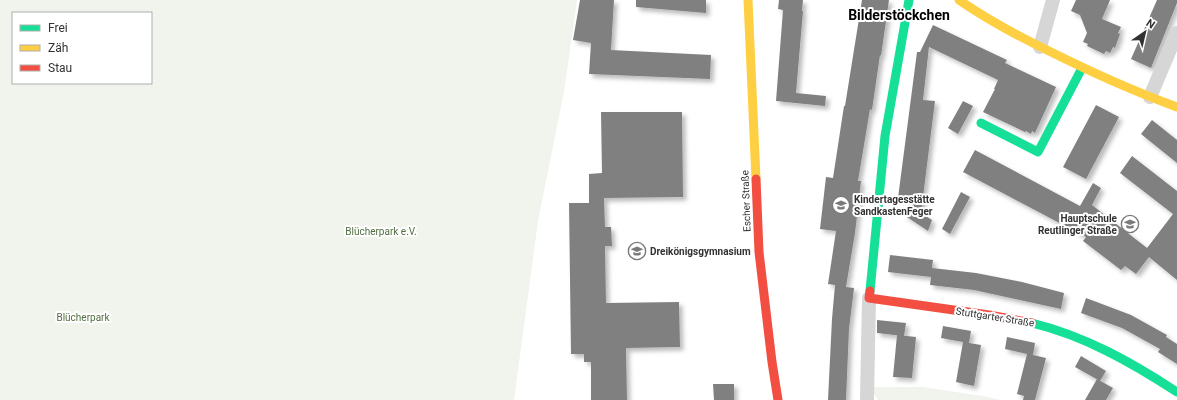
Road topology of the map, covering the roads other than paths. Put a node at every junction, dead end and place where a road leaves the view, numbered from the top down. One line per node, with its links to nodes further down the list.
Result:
1 (748, 0): 13 (street, Escher Straße)
2 (909, 0): 11 (street)
3 (959, 0): 6 (street)
4 (1053, 0): 6 (street)
5 (1177, 33): 8 (street)
6 (1040, 47): 7 (street)
7 (1082, 68): 8 (street); 10 (street)
8 (1150, 97): 9 (street)
9 (1177, 107)
10 (981, 123)
11 (869, 298): 12 (street, Stuttgarter Straße); 14 (street)
12 (1177, 392)
13 (778, 400)
14 (866, 400)

